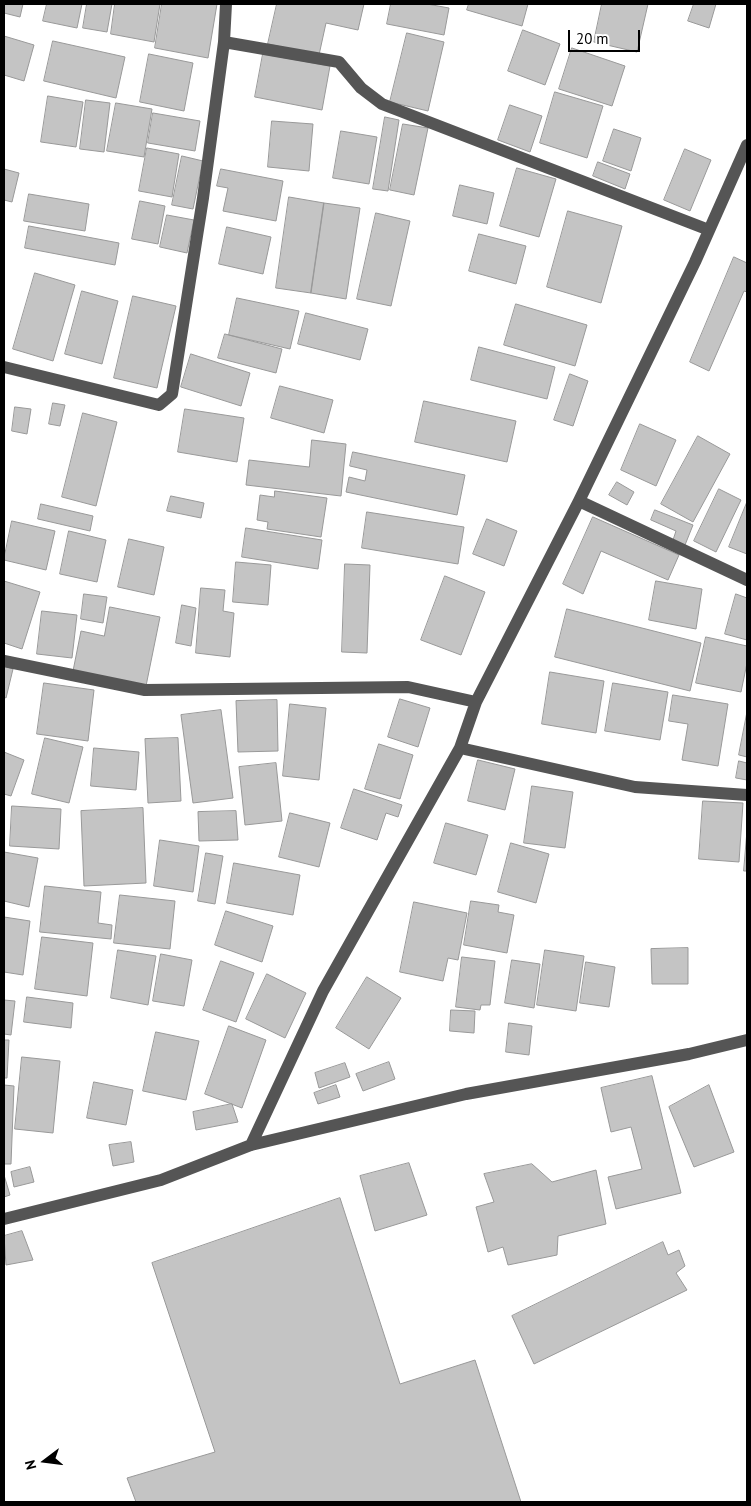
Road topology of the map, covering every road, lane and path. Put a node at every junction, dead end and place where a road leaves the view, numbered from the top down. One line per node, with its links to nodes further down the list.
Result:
1 (226, 4): 2 (street)
2 (224, 42): 4 (street); 5 (street)
3 (747, 145): 4 (street)
4 (709, 230): 6 (street)
5 (4, 367)
6 (579, 501): 7 (street); 9 (street)
7 (747, 580)
8 (4, 662): 9 (street)
9 (476, 702): 10 (street)
10 (460, 748): 11 (street); 13 (street)
11 (747, 795)
12 (747, 1040): 13 (street)
13 (251, 1146): 14 (street)
14 (4, 1219)

